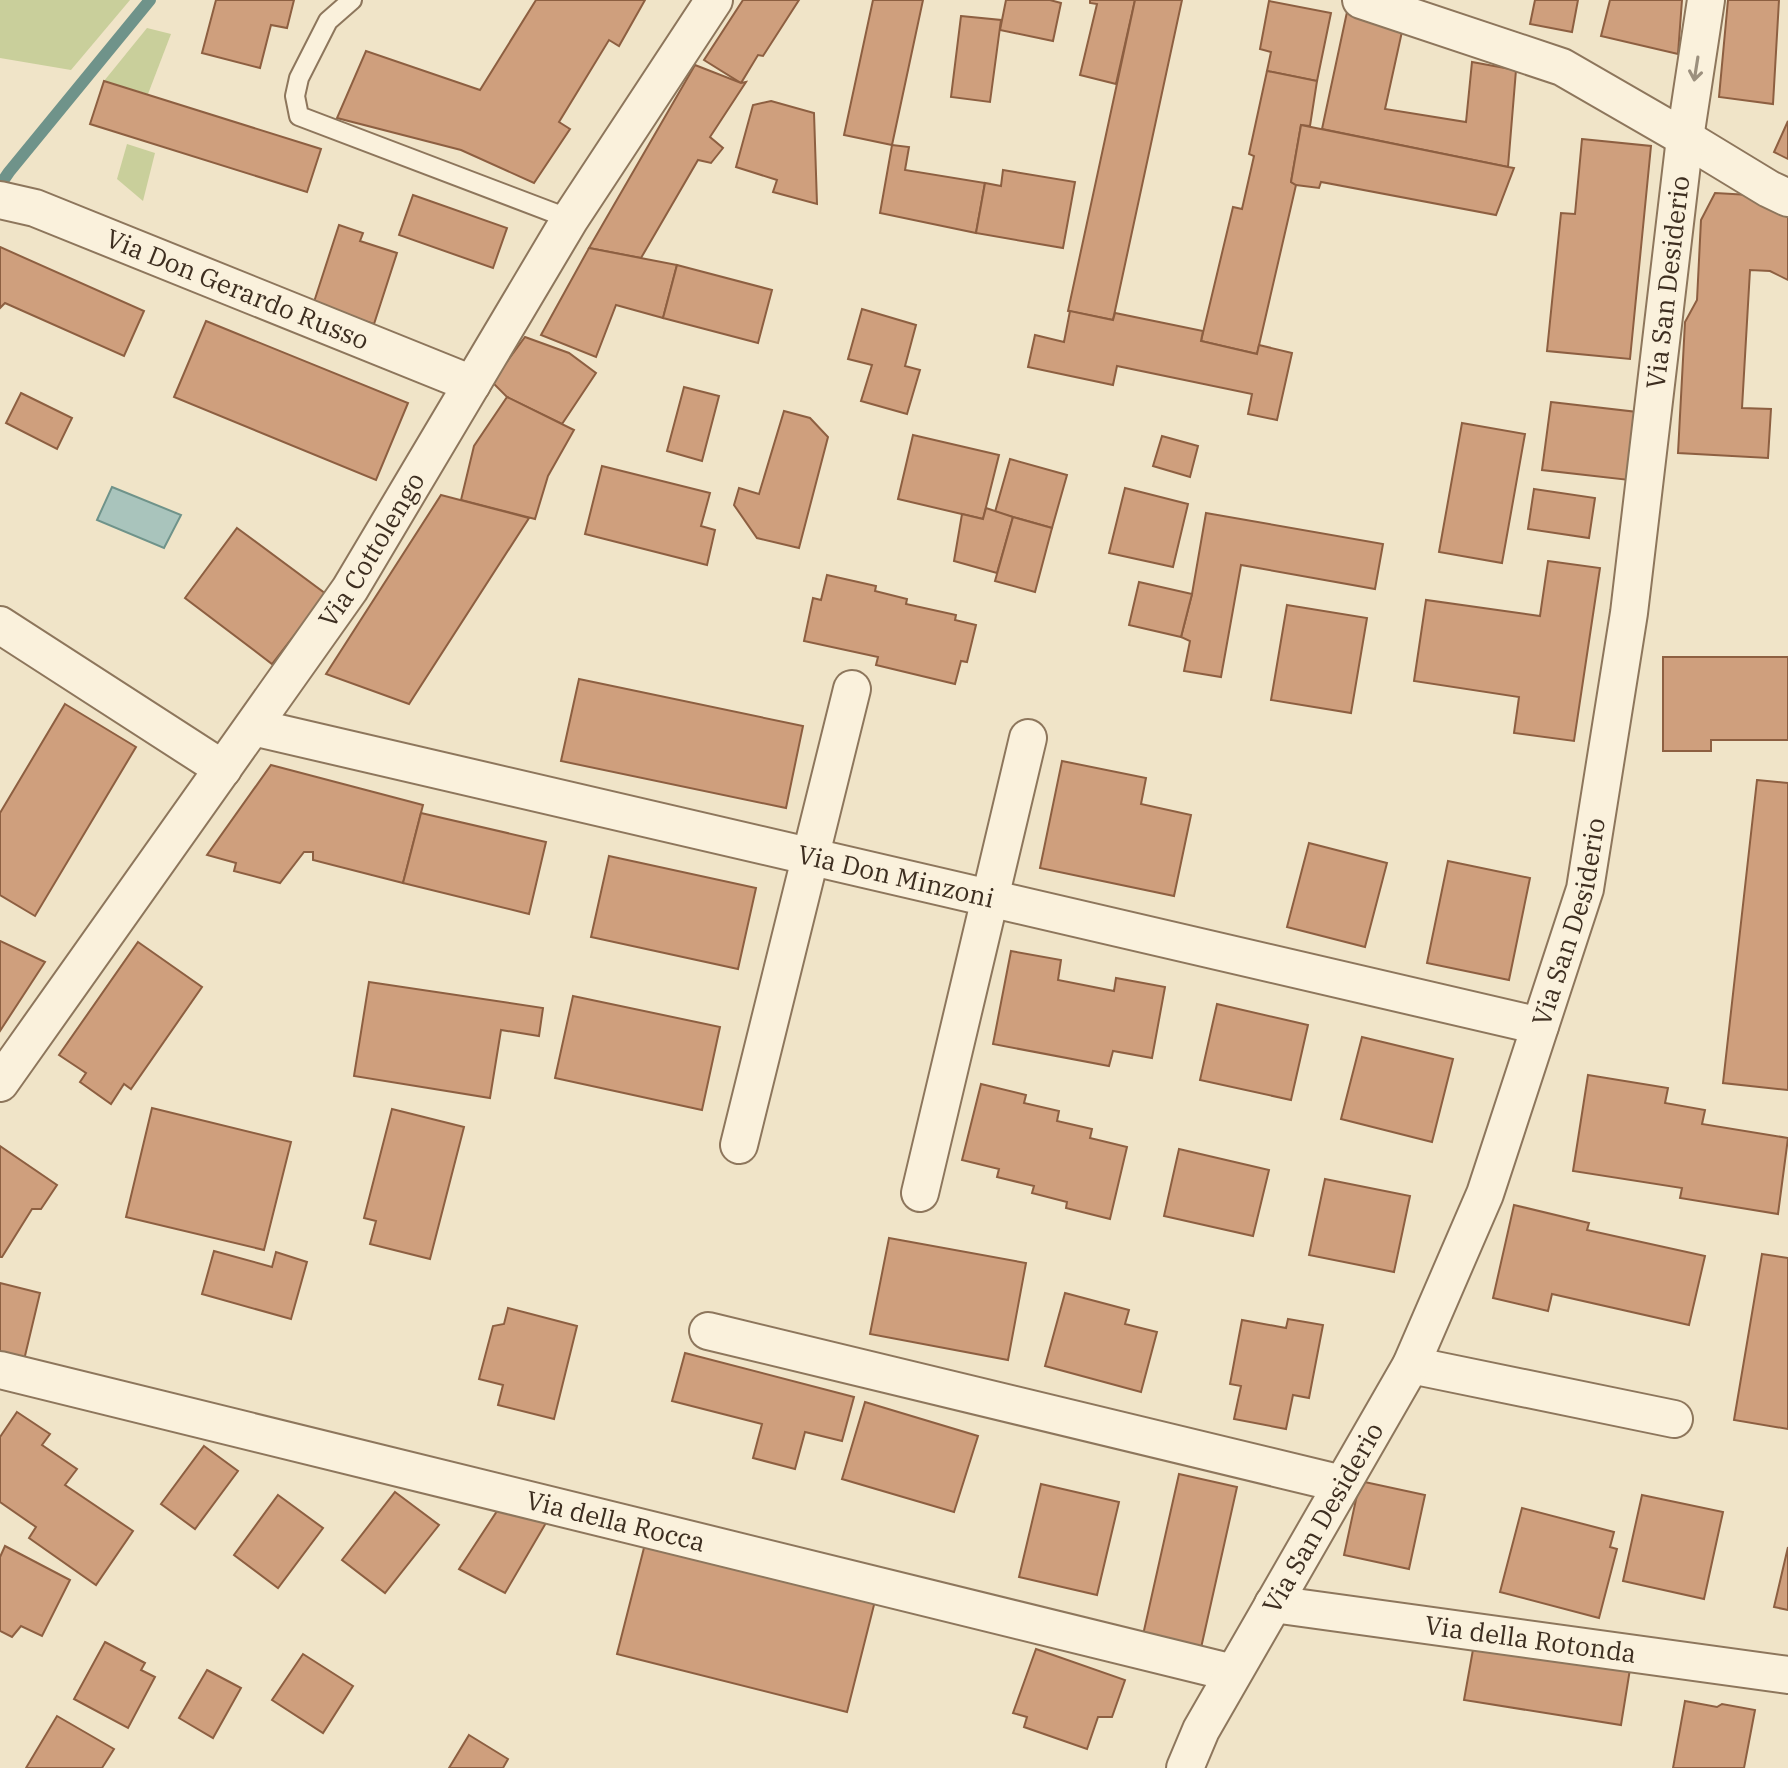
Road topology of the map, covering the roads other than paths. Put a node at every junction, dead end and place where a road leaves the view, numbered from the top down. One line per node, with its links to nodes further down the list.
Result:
1 (352, 0): 8 (lane)
2 (714, 0): 8 (street, Via Cottolengo)
3 (1361, 0): 5 (street)
4 (1706, 0): 5 (street, Via San Desiderio, one-way to 5)
5 (1685, 138): 6 (street); 17 (street, Via San Desiderio)
6 (1788, 198)
7 (2, 201): 9 (street, Via Don Gerardo Russo)
8 (570, 219): 9 (street, Via Cottolengo)
9 (472, 384): 12 (street, Via Cottolengo)
10 (0, 625): 14 (street)
11 (852, 689): 15 (street)
12 (253, 727): 14 (street, Via Cottolengo); 15 (street, Via Don Minzoni)
13 (1028, 738): 16 (street)
14 (223, 769): 18 (street, Via Cottolengo)
15 (809, 857): 16 (street, Via Don Minzoni); 19 (street)
16 (990, 899): 17 (street, Via Don Minzoni); 20 (street)
17 (1540, 1026): 22 (street, Via San Desiderio)
18 (0, 1083)
19 (739, 1145)
20 (920, 1193)
21 (708, 1331): 25 (street)
22 (1411, 1365): 24 (street); 25 (street, Via San Desiderio)
23 (0, 1370): 27 (street, Via della Rocca)
24 (1674, 1419)
25 (1342, 1484): 26 (street, Via San Desiderio)
26 (1273, 1604): 27 (street, Via San Desiderio); 28 (street, Via della Rotonda)
27 (1233, 1673): 29 (street, Via San Desiderio)
28 (1788, 1675)
29 (1185, 1768)

